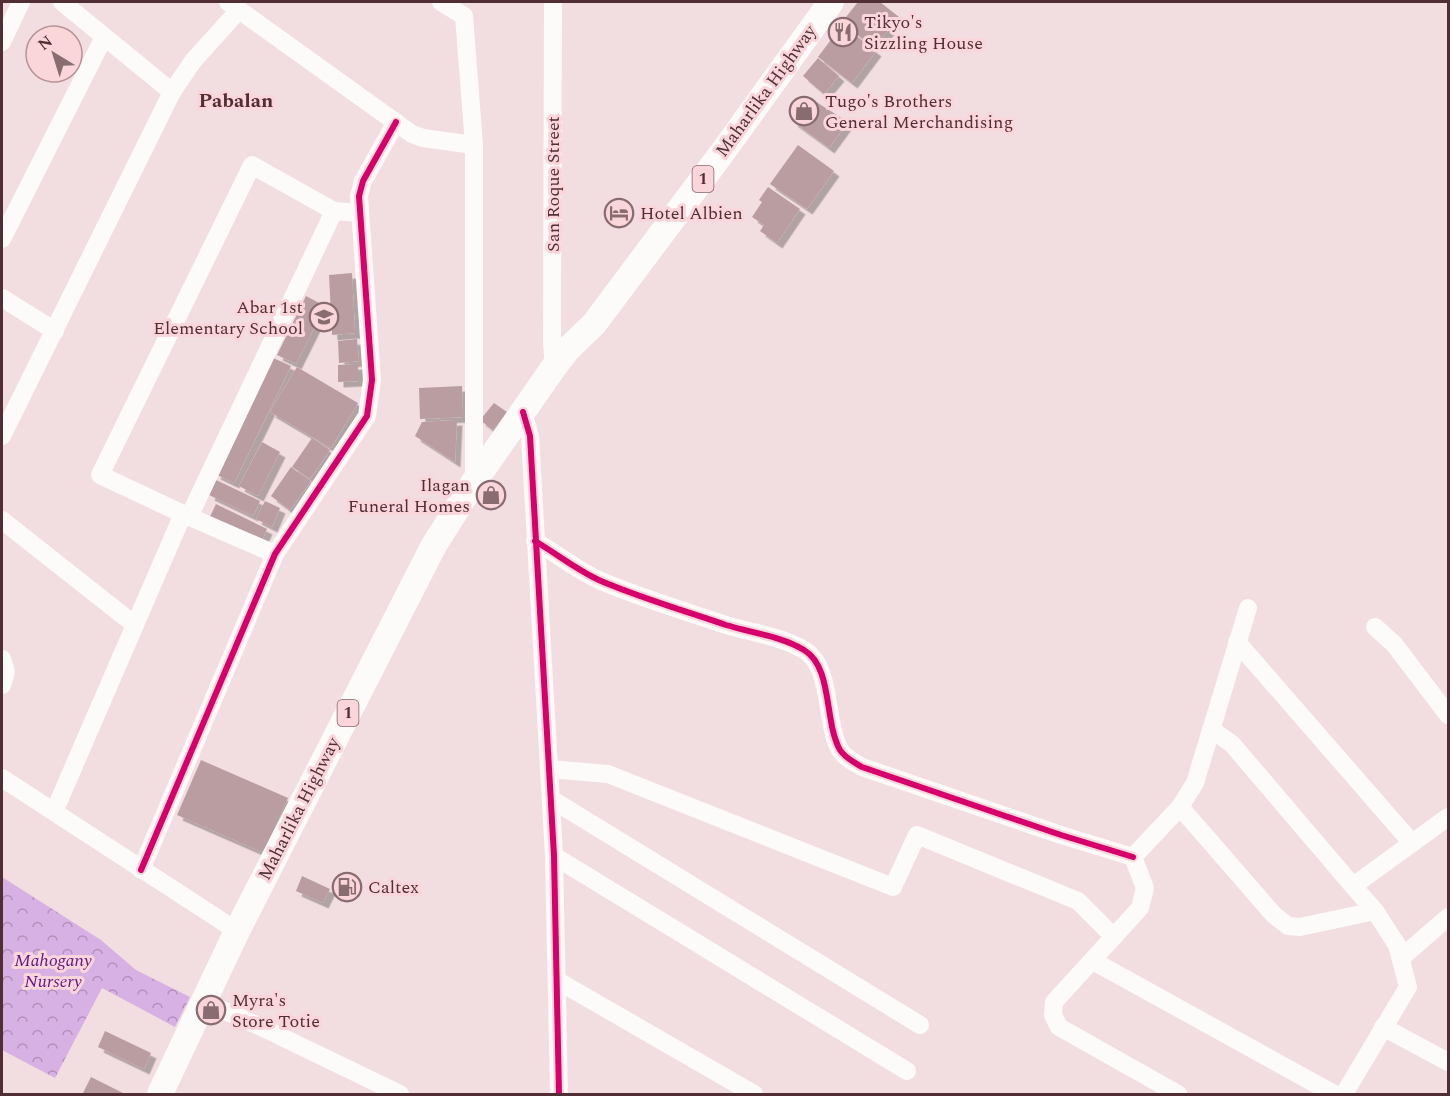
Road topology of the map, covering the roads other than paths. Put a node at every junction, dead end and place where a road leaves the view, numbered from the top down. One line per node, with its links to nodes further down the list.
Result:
1 (21, 2): 10 (street)
2 (62, 2): 9 (street)
3 (441, 2): 8 (street)
4 (553, 2): 20 (street, San Roque Street)
5 (814, 2): 12 (highway, Maharlika Highway / 1)
6 (831, 2): 12 (highway, Maharlika Highway / 1)
7 (234, 6): 11 (street); 13 (street)
8 (464, 9): 14 (street)
9 (104, 37): 11 (street); 17 (street)
10 (2, 42)
11 (172, 92): 19 (street)
12 (745, 107): 20 (highway, Maharlika Highway / 1)
13 (396, 122): 14 (street); 16 (street)
14 (474, 146): 23 (street)
15 (334, 212): 16 (street); 24 (street); 24 (street)
16 (359, 213): 27 (street)
17 (2, 239)
18 (2, 298): 19 (street)
19 (55, 331): 22 (street)
20 (561, 358): 21 (highway, Maharlika Highway / 1)
21 (523, 412): 23 (highway, Maharlika Highway / 1); 26 (street)
22 (2, 436)
23 (474, 483): 49 (highway, Maharlika Highway / 1)
24 (186, 515): 27 (street); 29 (street)
25 (2, 520): 29 (street)
26 (535, 541): 36 (street); 44 (street)
27 (275, 554): 45 (street)
28 (1248, 608): 31 (street)
29 (135, 625): 40 (street)
30 (1375, 627): 34 (street)
31 (1237, 642): 35 (street); 42 (street)
32 (2, 659): 33 (street)
33 (2, 685)
34 (1449, 715)
35 (1211, 729): 39 (street); 46 (street)
36 (550, 769): 38 (street); 50 (street)
37 (2, 778): 40 (street)
38 (551, 800): 43 (street); 55 (street)
39 (1180, 807): 44 (street); 47 (street)
40 (54, 812): 45 (street)
41 (1449, 817): 42 (street)
42 (1412, 843): 46 (street)
43 (554, 856): 53 (street); 58 (street)
44 (1133, 857): 50 (street)
45 (141, 870): 49 (street)
46 (1353, 886): 47 (street)
47 (1375, 911): 51 (street)
48 (1449, 917): 51 (street)
49 (237, 931): 54 (highway, Maharlika Highway / 1)
50 (1114, 937): 52 (street)
51 (1401, 958): 56 (street)
52 (1093, 961): 59 (street); 65 (street)
53 (558, 981): 60 (street); 63 (street)
54 (204, 1002): 61 (highway, Maharlika Highway / 1); 62 (street)
55 (920, 1025)
56 (1383, 1027): 57 (street); 66 (street)
57 (1449, 1062)
58 (907, 1071)
59 (1153, 1089): 64 (street)
60 (564, 1092)
61 (160, 1095)
62 (400, 1095)
63 (754, 1095)
64 (1178, 1095)
65 (1334, 1095)
66 (1344, 1095)

